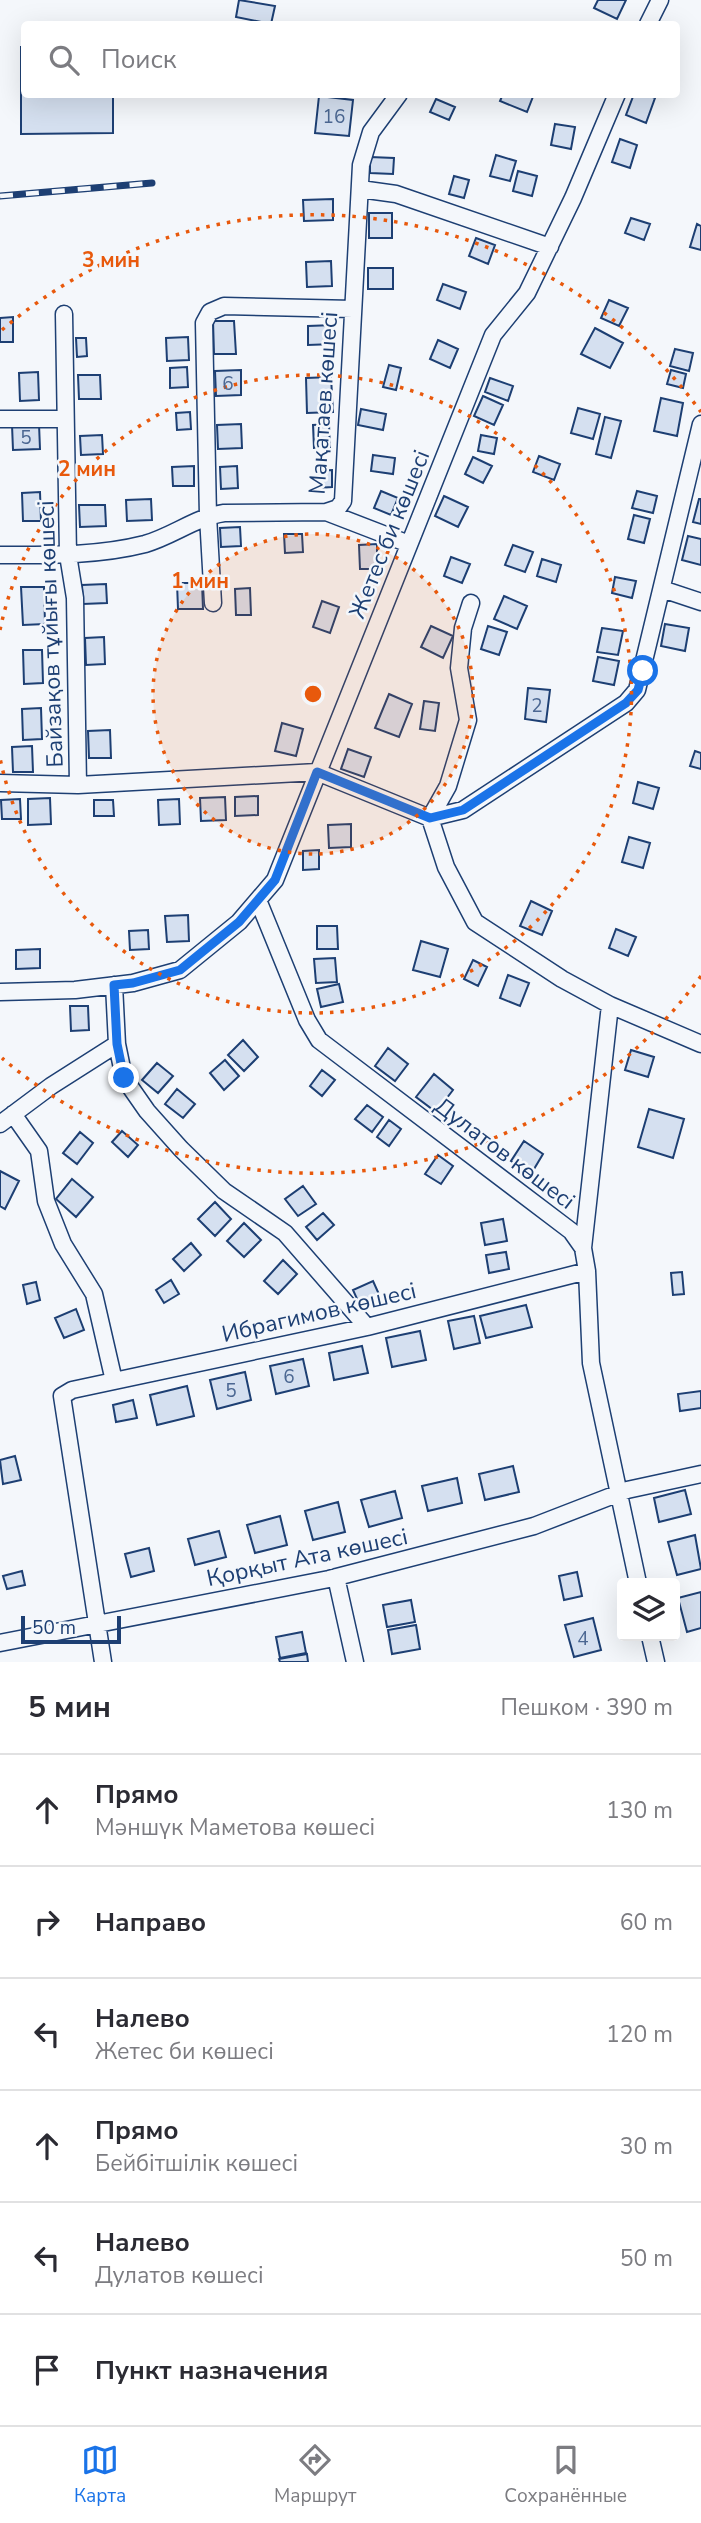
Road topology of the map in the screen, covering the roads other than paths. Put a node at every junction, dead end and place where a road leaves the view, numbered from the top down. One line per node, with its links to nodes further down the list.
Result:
1 (660, 0): 2 (street)
2 (650, 21)
3 (396, 98): 5 (street, Мақатаев көшесі)
4 (615, 98): 6 (street, Жетес би көшесі)
5 (360, 189): 6 (street); 7 (street, Мақатаев көшесі)
6 (550, 247): 14 (street, Жетес би көшесі)
7 (353, 309): 12 (street, Мақатаев көшесі); 13 (street)
8 (64, 314): 9 (street, Байзақов тұйығы көшесі)
9 (65, 418): 10 (street); 16 (street, Байзақов тұйығы көшесі)
10 (0, 419)
11 (701, 424): 17 (street)
12 (326, 512): 13 (street, Мақатаев көшесі); 14 (street)
13 (208, 516): 16 (street, Мақатаев көшесі); 19 (street)
14 (409, 544): 21 (street, Жетес би көшесі)
15 (0, 555): 16 (street, Мақатаев көшесі)
16 (68, 555): 23 (street, Байзақов тұйығы көшесі)
17 (662, 589): 18 (street); 24 (street)
18 (701, 602)
19 (212, 603)
20 (471, 603): 24 (street)
21 (317, 772): 23 (street); 24 (street); 25 (street, Жетес би көшесі)
22 (0, 783): 23 (street)
23 (78, 785)
24 (430, 818): 28 (street)
25 (258, 900): 26 (street, Жетес би көшесі); 33 (street, Дулатов көшесі)
26 (114, 985): 27 (street); 29 (street)
27 (0, 992)
28 (610, 1005): 30 (street); 33 (street)
29 (117, 1044): 31 (street); 35 (street)
30 (701, 1044)
31 (13, 1114): 32 (street); 36 (street)
32 (0, 1124)
33 (583, 1248): 34 (street)
34 (587, 1270): 35 (street, Ибрагимов көшесі); 38 (street)
35 (367, 1327): 36 (street, Ибрагимов көшесі)
36 (114, 1381): 41 (street, Ибрагимов көшесі)
37 (701, 1474): 38 (street, Қорқыт Ата көшесі)
38 (617, 1494): 39 (street, Қорқыт Ата көшесі); 40 (street)
39 (337, 1577): 41 (street, Қорқыт Ата көшесі); 45 (street)
40 (637, 1578)
41 (96, 1624): 43 (street, Қорқыт Ата көшесі); 44 (street)
42 (651, 1641): 46 (street)
43 (0, 1643)
44 (103, 1662)
45 (355, 1662)
46 (656, 1662)

